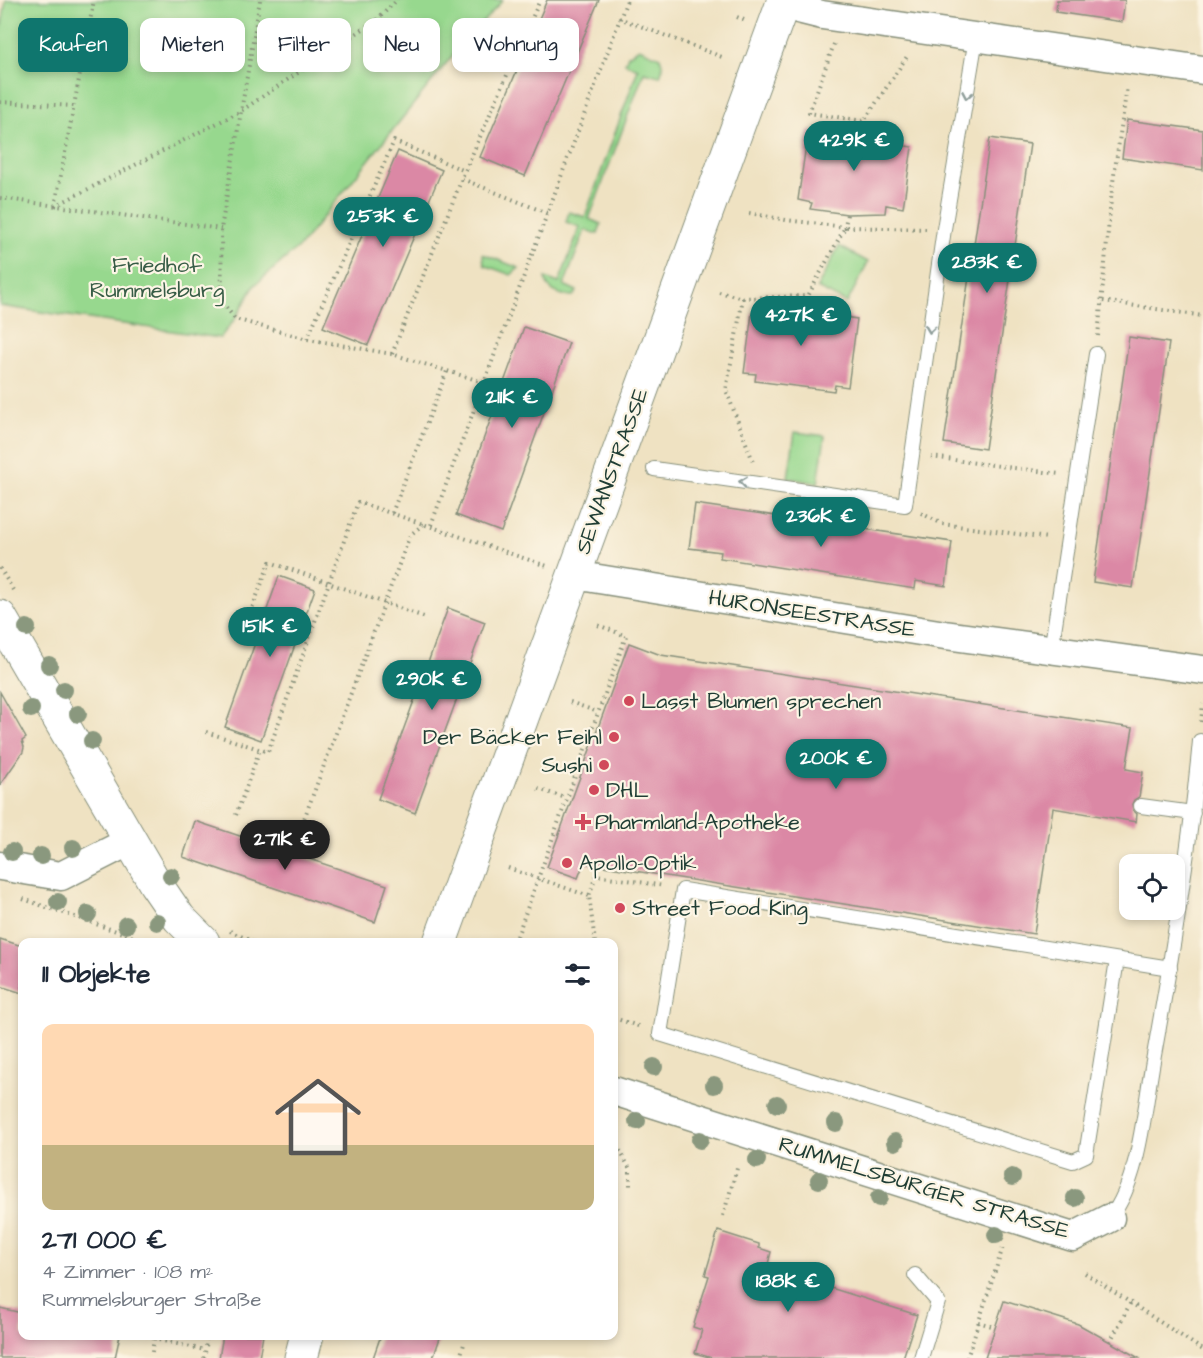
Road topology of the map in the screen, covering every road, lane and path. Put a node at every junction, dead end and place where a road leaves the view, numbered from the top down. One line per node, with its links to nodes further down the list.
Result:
1 (94, 0): 15 (path)
2 (260, 0): 16 (path)
3 (397, 0): 16 (path)
4 (540, 0): 17 (path)
5 (626, 0): 7 (path)
6 (783, 2): 8 (street); 48 (street, SEWANSTRASSE)
7 (619, 18): 11 (path); 21 (path)
8 (844, 18): 9 (street); 9 (path)
9 (914, 28): 10 (street)
10 (976, 38): 12 (street); 26 (lane, one-way to 26)
11 (722, 57)
12 (1131, 59): 13 (street); 30 (path)
13 (1203, 70)
14 (0, 102): 15 (path)
15 (74, 106): 20 (path)
16 (241, 111): 20 (path); 25 (path)
17 (465, 171): 18 (path); 33 (path)
18 (462, 179): 21 (path); 34 (path)
19 (0, 198): 20 (path)
20 (55, 206): 25 (path)
21 (547, 213): 37 (path)
22 (748, 213): 24 (path)
23 (847, 214): 24 (path)
24 (845, 227): 26 (path); 28 (path)
25 (221, 228): 33 (path)
26 (944, 229): 38 (lane, one-way to 38)
27 (719, 291): 29 (path)
28 (808, 296): 29 (path); 31 (path)
29 (743, 298): 41 (path)
30 (1103, 301): 32 (path); 35 (path)
31 (806, 306)
32 (1203, 316)
33 (307, 339): 34 (path)
34 (392, 354): 36 (path)
35 (1096, 354): 40 (lane)
36 (447, 371): 37 (path); 43 (path)
37 (483, 382): 45 (path)
38 (912, 454): 40 (path); 42 (lane)
39 (654, 469): 41 (lane, one-way to 39)
40 (1078, 476): 46 (lane)
41 (762, 485): 42 (lane)
42 (905, 505): 46 (path)
43 (392, 513): 44 (path); 49 (path)
44 (425, 523): 45 (path); 50 (path)
45 (431, 525): 47 (path)
46 (1068, 541): 55 (lane)
47 (534, 561)
48 (574, 575): 55 (street, HURONSEESTRASSE); 77 (street, SEWANSTRASSE)
49 (330, 584): 50 (path); 53 (path); 61 (path)
50 (386, 604): 52 (path); 67 (path)
51 (0, 617): 68 (street)
52 (427, 618)
53 (246, 624)
54 (598, 626): 58 (path)
55 (1051, 651): 56 (street, HURONSEESTRASSE)
56 (1203, 670)
57 (570, 702): 58 (path)
58 (598, 712): 63 (path)
59 (206, 732): 61 (path)
60 (1200, 741): 65 (lane, RUMMELSBURGER STRASSE)
61 (260, 749): 66 (path)
62 (538, 789): 63 (path)
63 (567, 798): 71 (path)
64 (1141, 806): 65 (lane)
65 (1193, 813): 81 (lane, RUMMELSBURGER STRASSE)
66 (236, 815)
67 (298, 835)
68 (130, 841): 69 (street); 76 (street)
69 (0, 866)
70 (508, 868): 71 (path)
71 (538, 878): 73 (path); 78 (path)
72 (683, 890): 73 (path); 80 (lane); 83 (lane)
73 (589, 896): 79 (path)
74 (22, 899): 75 (path)
75 (136, 938)
76 (198, 938)
77 (441, 938)
78 (516, 938)
79 (594, 938)
80 (1118, 960): 81 (lane); 83 (lane)
81 (1170, 968): 89 (lane, RUMMELSBURGER STRASSE)
82 (618, 1019): 83 (path)
83 (660, 1034)
84 (618, 1092): 89 (street, RUMMELSBURGER STRASSE)
85 (618, 1147): 87 (path)
86 (738, 1165): 88 (path)
87 (630, 1187)
88 (723, 1215)
89 (1110, 1218)
90 (1003, 1247): 94 (path)
91 (1085, 1273): 93 (path)
92 (915, 1275): 106 (lane)
93 (1131, 1302): 98 (path); 101 (path)
94 (978, 1322): 95 (path); 107 (path)
95 (995, 1327)
96 (207, 1340): 100 (path)
97 (306, 1340): 104 (street)
98 (1110, 1342)
99 (464, 1344): 105 (path)
100 (205, 1350): 102 (path); 103 (path)
101 (1203, 1350)
102 (152, 1352)
103 (204, 1358)
104 (301, 1358)
105 (460, 1358)
106 (921, 1358)
107 (967, 1358)

